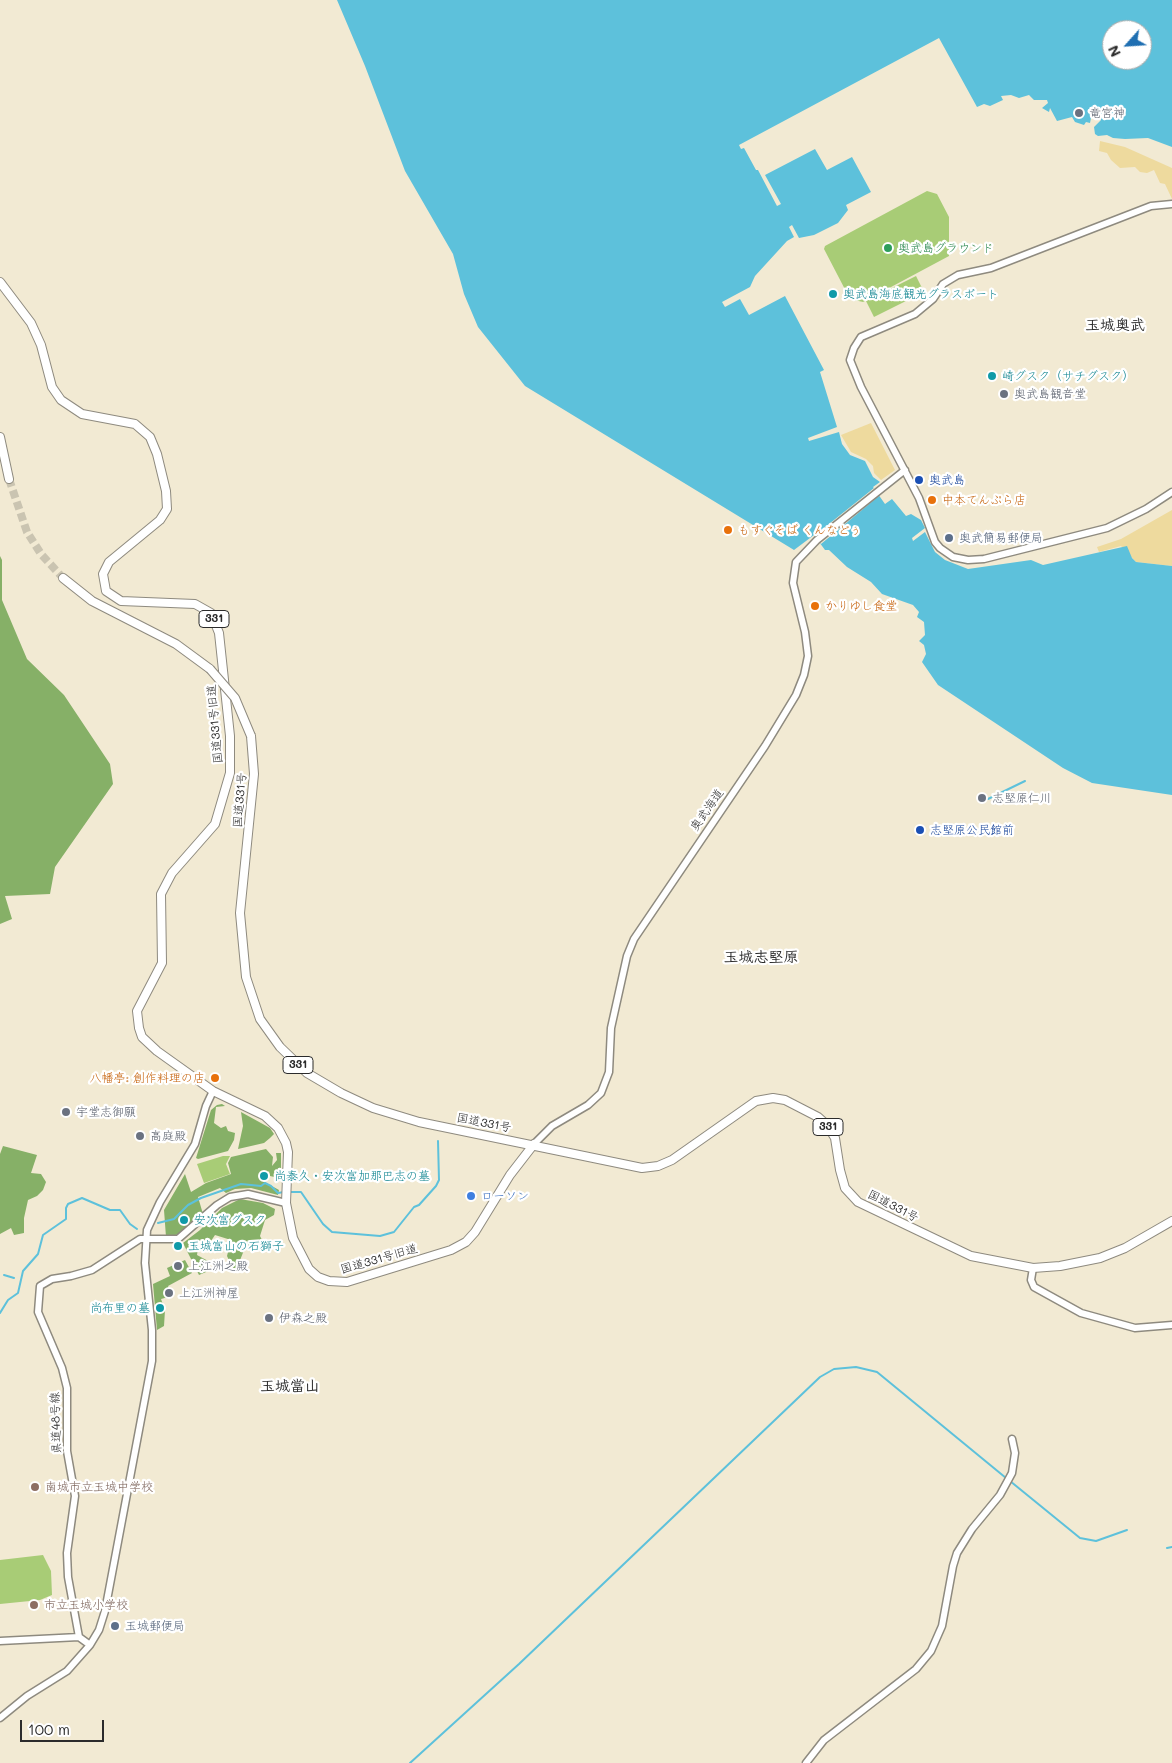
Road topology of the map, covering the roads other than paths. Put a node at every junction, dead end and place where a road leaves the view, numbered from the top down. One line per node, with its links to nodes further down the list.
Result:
1 (1172, 204): 4 (street)
2 (0, 282): 8 (highway, 国道331号旧道 / 331)
3 (0, 437): 5 (highway)
4 (905, 470): 6 (street); 9 (street, 奥武海道)
5 (9, 479)
6 (1172, 492)
7 (63, 578): 9 (highway, 国道331号 / 331, bridge)
8 (214, 1090): 10 (highway, 国道331号旧道 / 331); 12 (street)
9 (534, 1144): 10 (highway, 国道331号旧道 / 331); 13 (highway, 国道331号 / 331)
10 (286, 1196): 12 (street)
11 (1172, 1221): 13 (highway, 国道331号 / 331)
12 (146, 1239): 16 (street, 県道48号線); 18 (street)
13 (1032, 1268): 14 (street)
14 (1172, 1325)
15 (1012, 1439): 20 (street)
16 (79, 1637): 17 (street); 18 (street)
17 (0, 1641)
18 (90, 1645): 19 (street)
19 (0, 1718)
20 (806, 1763)

